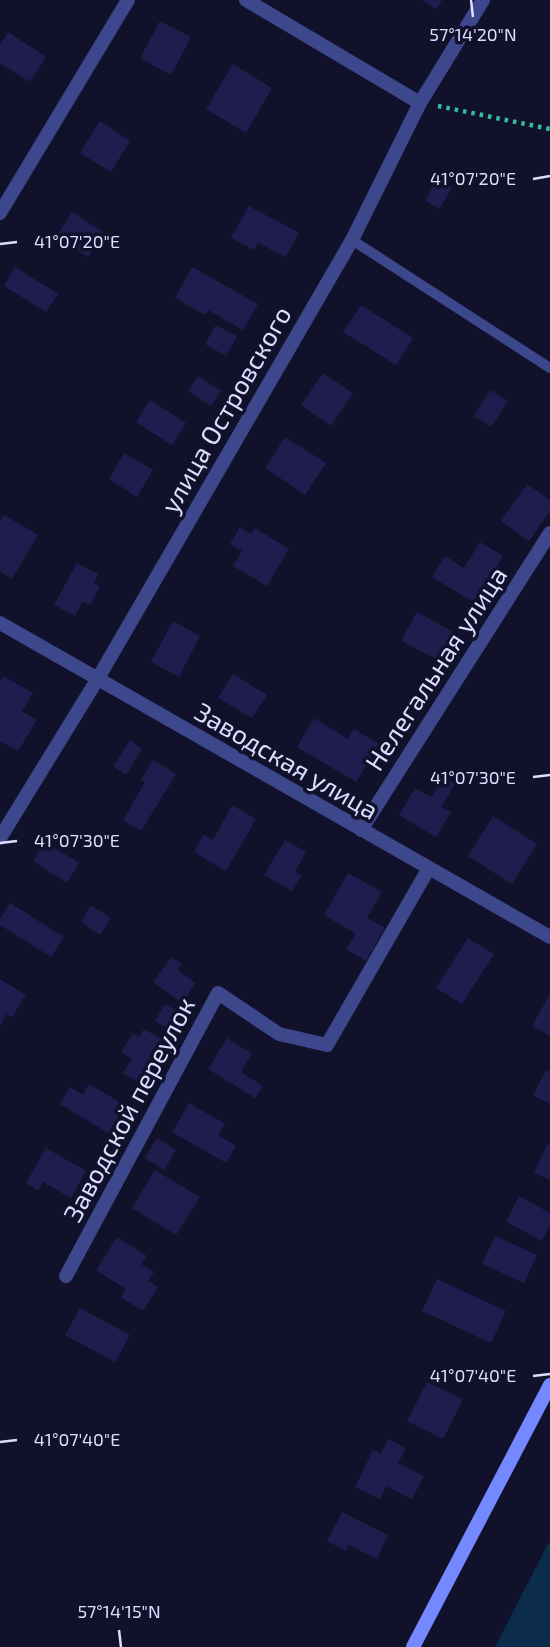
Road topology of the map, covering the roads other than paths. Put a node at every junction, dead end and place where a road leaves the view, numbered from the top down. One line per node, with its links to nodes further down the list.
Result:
1 (128, 0): 5 (street)
2 (246, 0): 4 (street)
3 (484, 0): 4 (street, улица Островского)
4 (420, 103): 6 (street, улица Островского)
5 (0, 214)
6 (352, 240): 7 (lane); 10 (street, улица Островского)
7 (550, 368)
8 (550, 533): 11 (street, Нелегальная улица)
9 (0, 624): 10 (street, Заводская улица)
10 (97, 680): 11 (street, Заводская улица); 12 (street, улица Островского)
11 (361, 830): 13 (street, Заводская улица)
12 (0, 838)
13 (429, 868): 14 (street, Заводская улица); 15 (street, Заводской переулок)
14 (550, 937)
15 (66, 1276)
16 (550, 1385): 17 (main road)
17 (413, 1647)

